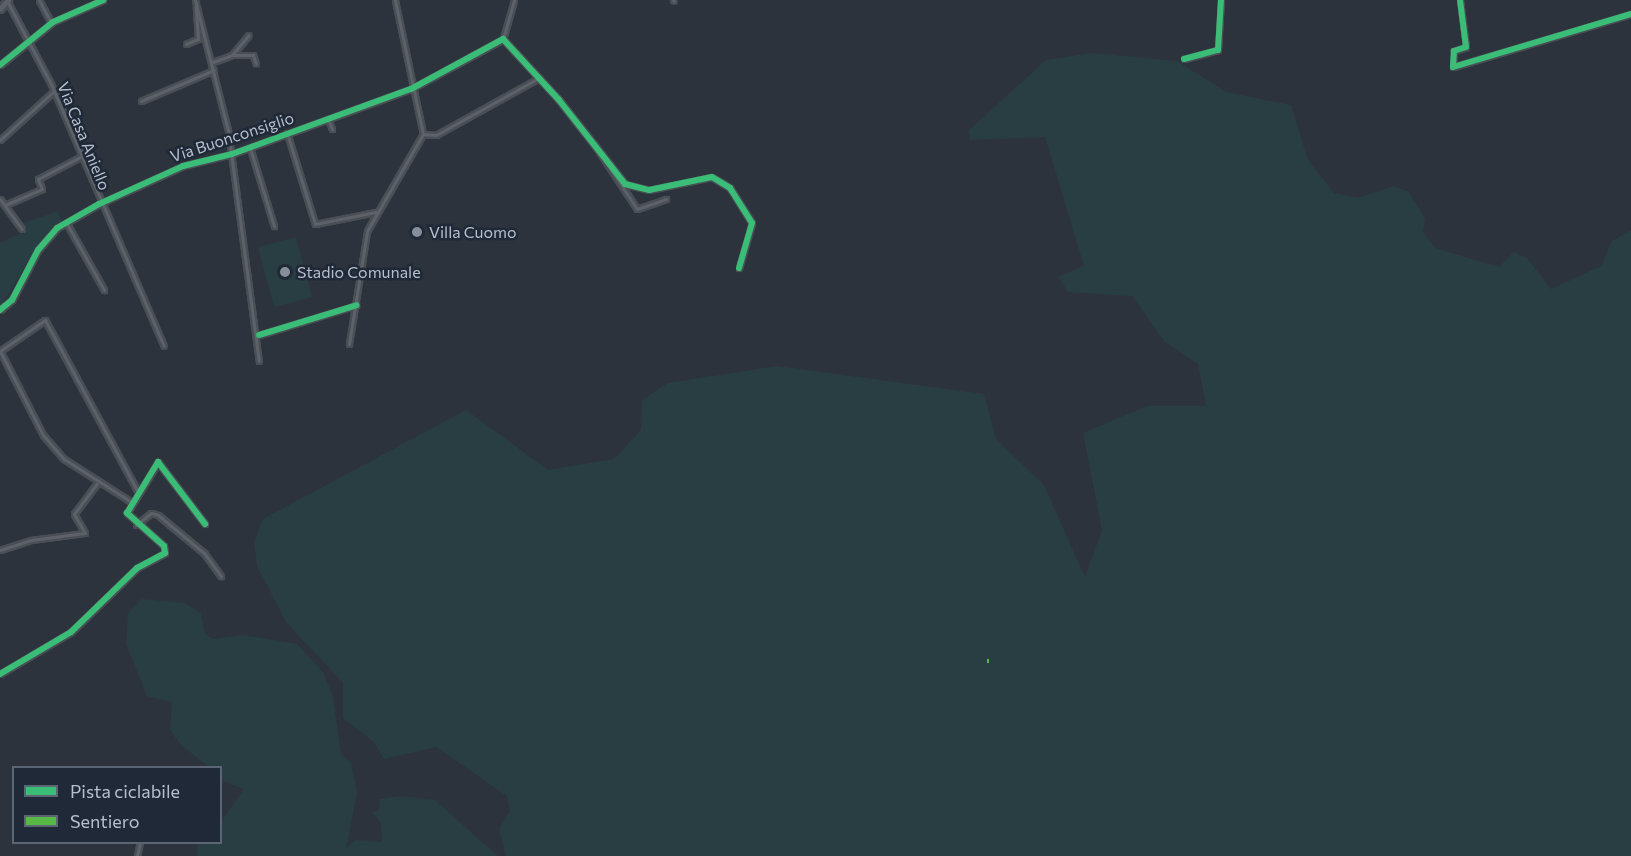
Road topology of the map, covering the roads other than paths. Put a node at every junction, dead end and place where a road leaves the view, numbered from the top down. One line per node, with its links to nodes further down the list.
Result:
1 (8, 0): 9 (main road); 13 (street, Via Casa Aniello)
2 (39, 0): 11 (street)
3 (103, 0): 11 (street)
4 (395, 0): 23 (street)
5 (514, 0): 14 (street)
6 (1221, 0): 17 (street)
7 (1460, 0): 10 (street)
8 (196, 2): 15 (street); 18 (street)
9 (0, 9)
10 (1631, 14)
11 (51, 24): 13 (street)
12 (249, 35): 16 (street)
13 (28, 38): 20 (street); 24 (street, Via Casa Aniello)
14 (502, 39): 22 (street); 23 (street, Via Buonconsiglio)
15 (186, 44)
16 (232, 55): 18 (street); 19 (street)
17 (1184, 58)
18 (213, 62): 21 (street)
19 (256, 64)
20 (0, 65)
21 (214, 69): 25 (street); 35 (street)
22 (539, 78): 31 (street); 33 (street)
23 (416, 85): 26 (street, Via Buonconsiglio); 31 (street)
24 (54, 91): 32 (street); 36 (street, Via Casa Aniello)
25 (141, 101)
26 (328, 119): 27 (street, Via Buonconsiglio); 28 (street)
27 (314, 124): 29 (street, Via Buonconsiglio); 30 (street, Via Buonconsiglio)
28 (332, 129)
29 (316, 130)
30 (287, 133): 34 (street, Via Buonconsiglio); 41 (street)
31 (423, 134): 41 (street)
32 (0, 140)
33 (594, 144): 37 (street); 45 (street)
34 (250, 148): 35 (street, Via Buonconsiglio); 43 (street)
35 (232, 154): 39 (street, Via Buonconsiglio); 49 (street)
36 (80, 157): 39 (street, Via Casa Aniello); 40 (street)
37 (666, 199)
38 (0, 200): 40 (street)
39 (99, 204): 42 (street, Via Buonconsiglio); 51 (street, Via Casa Aniello)
40 (5, 205): 44 (street)
41 (376, 212): 47 (street)
42 (67, 224): 46 (street); 48 (street, Via Buonconsiglio)
43 (274, 226)
44 (22, 229)
45 (739, 268)
46 (104, 290)
47 (357, 305): 49 (street); 50 (street)
48 (0, 310)
49 (259, 335): 53 (street)
50 (349, 344)
51 (164, 346)
52 (0, 351): 54 (street); 55 (street)
53 (259, 361)
54 (97, 484): 56 (street); 59 (street)
55 (137, 490): 56 (street); 57 (street)
56 (130, 501): 58 (street)
57 (205, 524)
58 (136, 525): 60 (street); 61 (street)
59 (0, 550)
60 (221, 576)
61 (0, 675)

